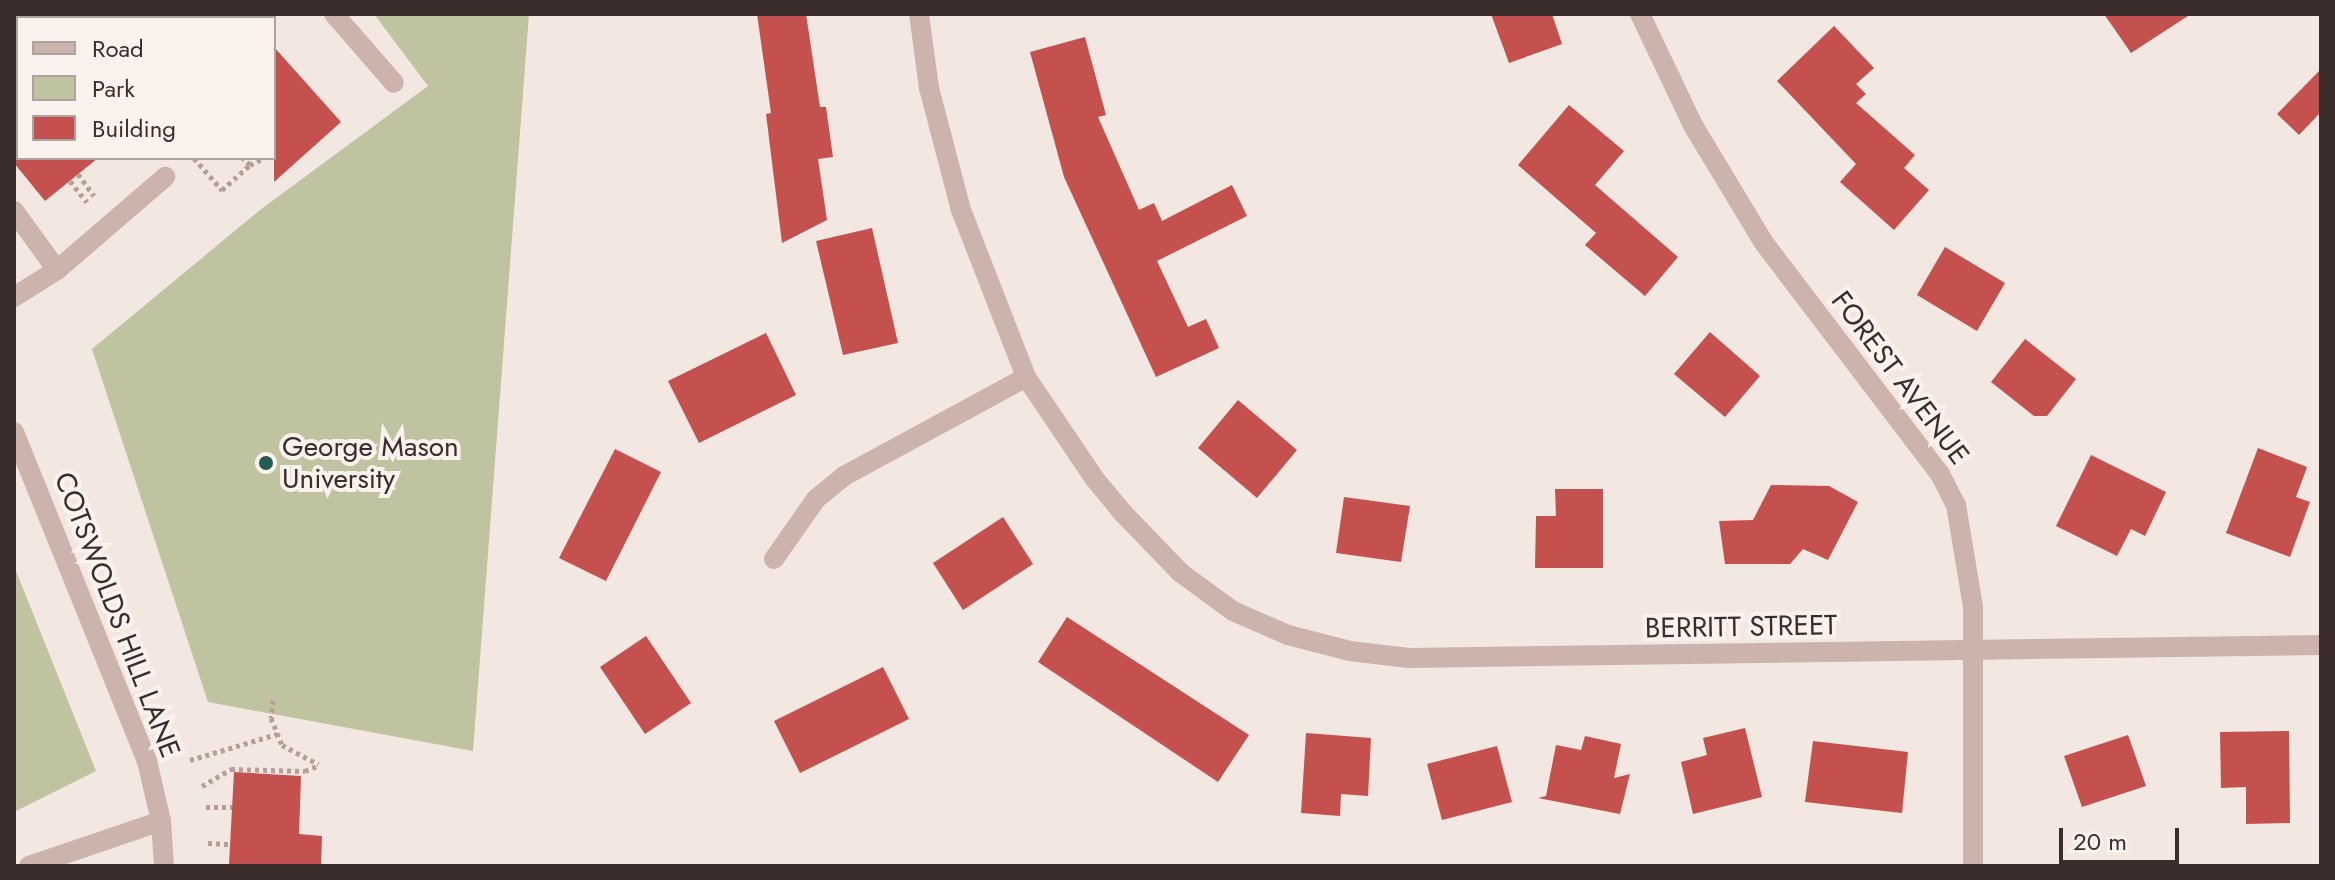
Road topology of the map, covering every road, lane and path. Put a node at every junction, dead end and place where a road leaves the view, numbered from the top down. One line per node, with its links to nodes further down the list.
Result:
1 (334, 14): 4 (street)
2 (919, 14): 17 (street, BERRITT STREET)
3 (1640, 14): 21 (street, FOREST AVENUE)
4 (394, 83)
5 (196, 160): 8 (path)
6 (245, 160): 8 (path)
7 (260, 160): 8 (path)
8 (250, 165)
9 (78, 174): 12 (path)
10 (165, 177): 15 (street)
11 (70, 181): 13 (path)
12 (94, 196)
13 (87, 202)
14 (14, 211): 15 (street)
15 (57, 270): 16 (street)
16 (14, 297)
17 (1026, 377): 19 (street); 21 (street, BERRITT STREET)
18 (14, 432): 28 (street, COTSWOLDS HILL LANE)
19 (774, 559)
20 (2321, 645): 21 (street, BERRITT STREET)
21 (1972, 652): 33 (street, FOREST AVENUE)
22 (273, 700): 23 (path)
23 (277, 734): 24 (path); 25 (path)
24 (190, 760)
25 (202, 786)
26 (206, 807): 27 (path)
27 (232, 807)
28 (161, 821): 31 (street); 32 (street, COTSWOLDS HILL LANE)
29 (208, 843): 30 (path)
30 (230, 844)
31 (29, 866)
32 (164, 866)
33 (1973, 866)

